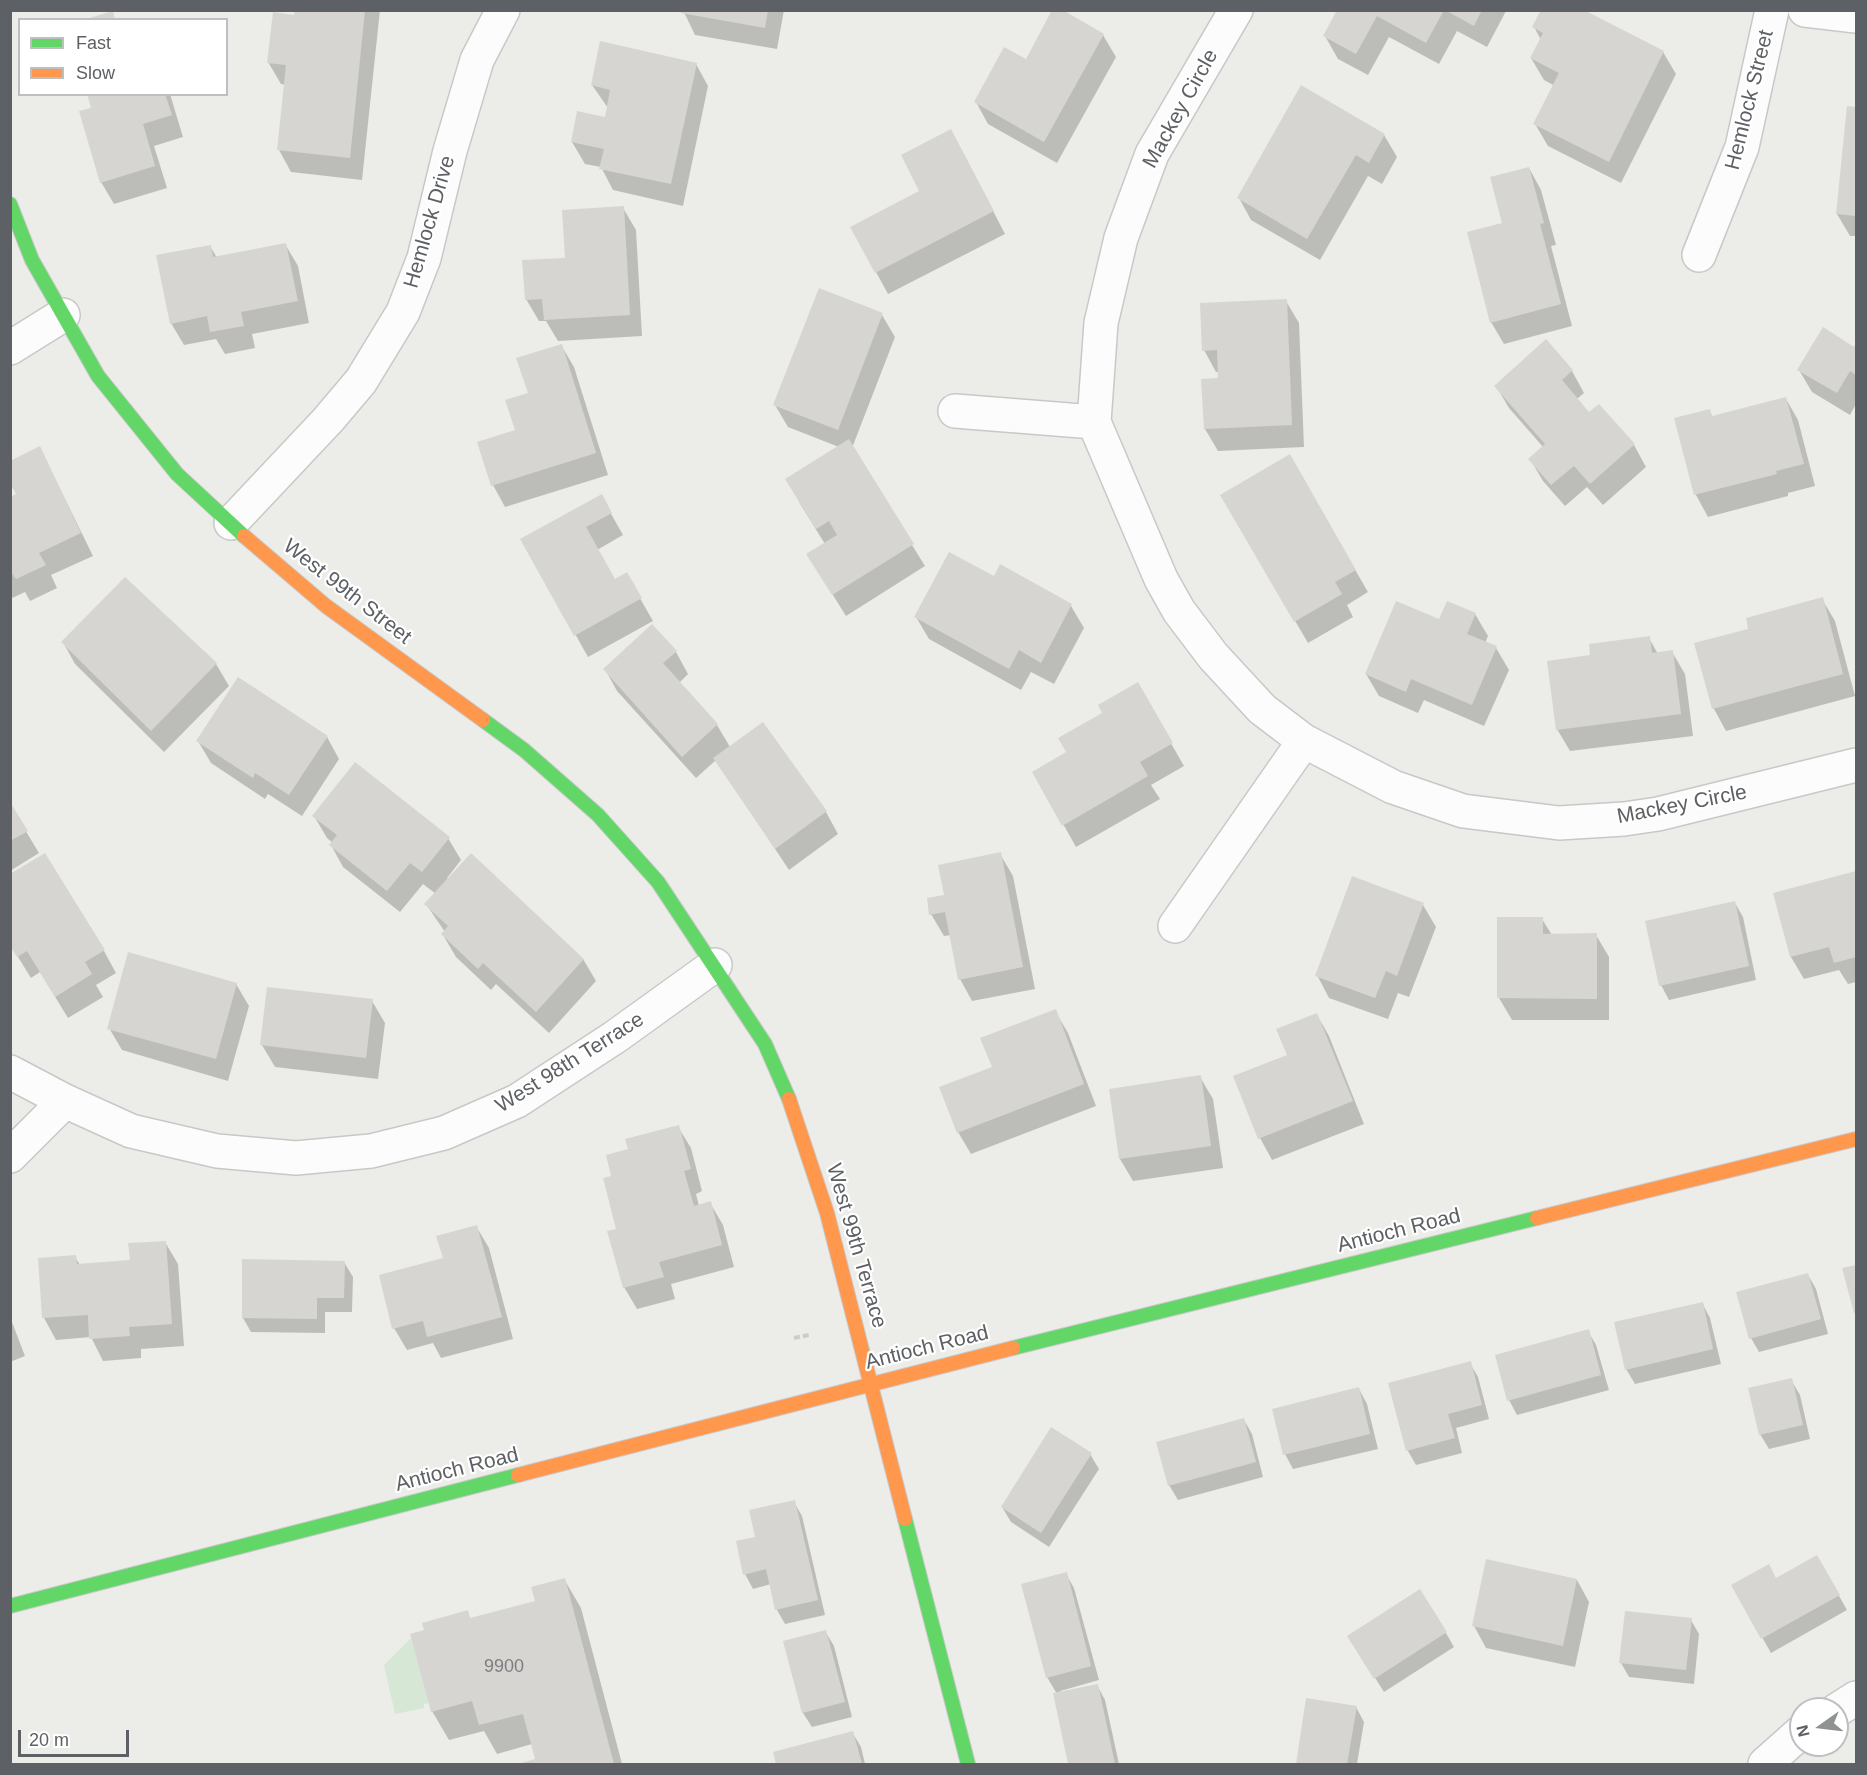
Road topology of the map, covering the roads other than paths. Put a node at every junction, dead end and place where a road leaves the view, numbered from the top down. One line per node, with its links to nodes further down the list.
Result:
1 (503, 10): 12 (street, Hemlock Drive)
2 (1236, 10): 11 (street, Mackey Circle)
3 (1772, 10): 7 (street, Hemlock Street)
4 (1805, 10): 5 (street)
5 (1857, 16)
6 (10, 204): 8 (street, West 99th Street)
7 (1699, 255)
8 (63, 315): 9 (street); 12 (street, West 99th Street)
9 (10, 348)
10 (955, 411): 11 (street)
11 (1094, 422): 13 (street, Mackey Circle)
12 (231, 524): 16 (street, West 99th Street)
13 (1304, 741): 14 (street, Mackey Circle); 15 (street)
14 (1857, 765)
15 (1176, 926)
16 (715, 965): 18 (street, West 98th Terrace); 21 (street, West 99th Terrace)
17 (10, 1072): 18 (street, West 98th Terrace)
18 (65, 1101): 20 (street)
19 (1857, 1139): 21 (street, Antioch Road)
20 (10, 1156)
21 (872, 1383): 22 (street, Antioch Road); 24 (street, West 99th Terrace)
22 (10, 1606)
23 (1789, 1743): 25 (street)
24 (968, 1764)
25 (1765, 1764)

